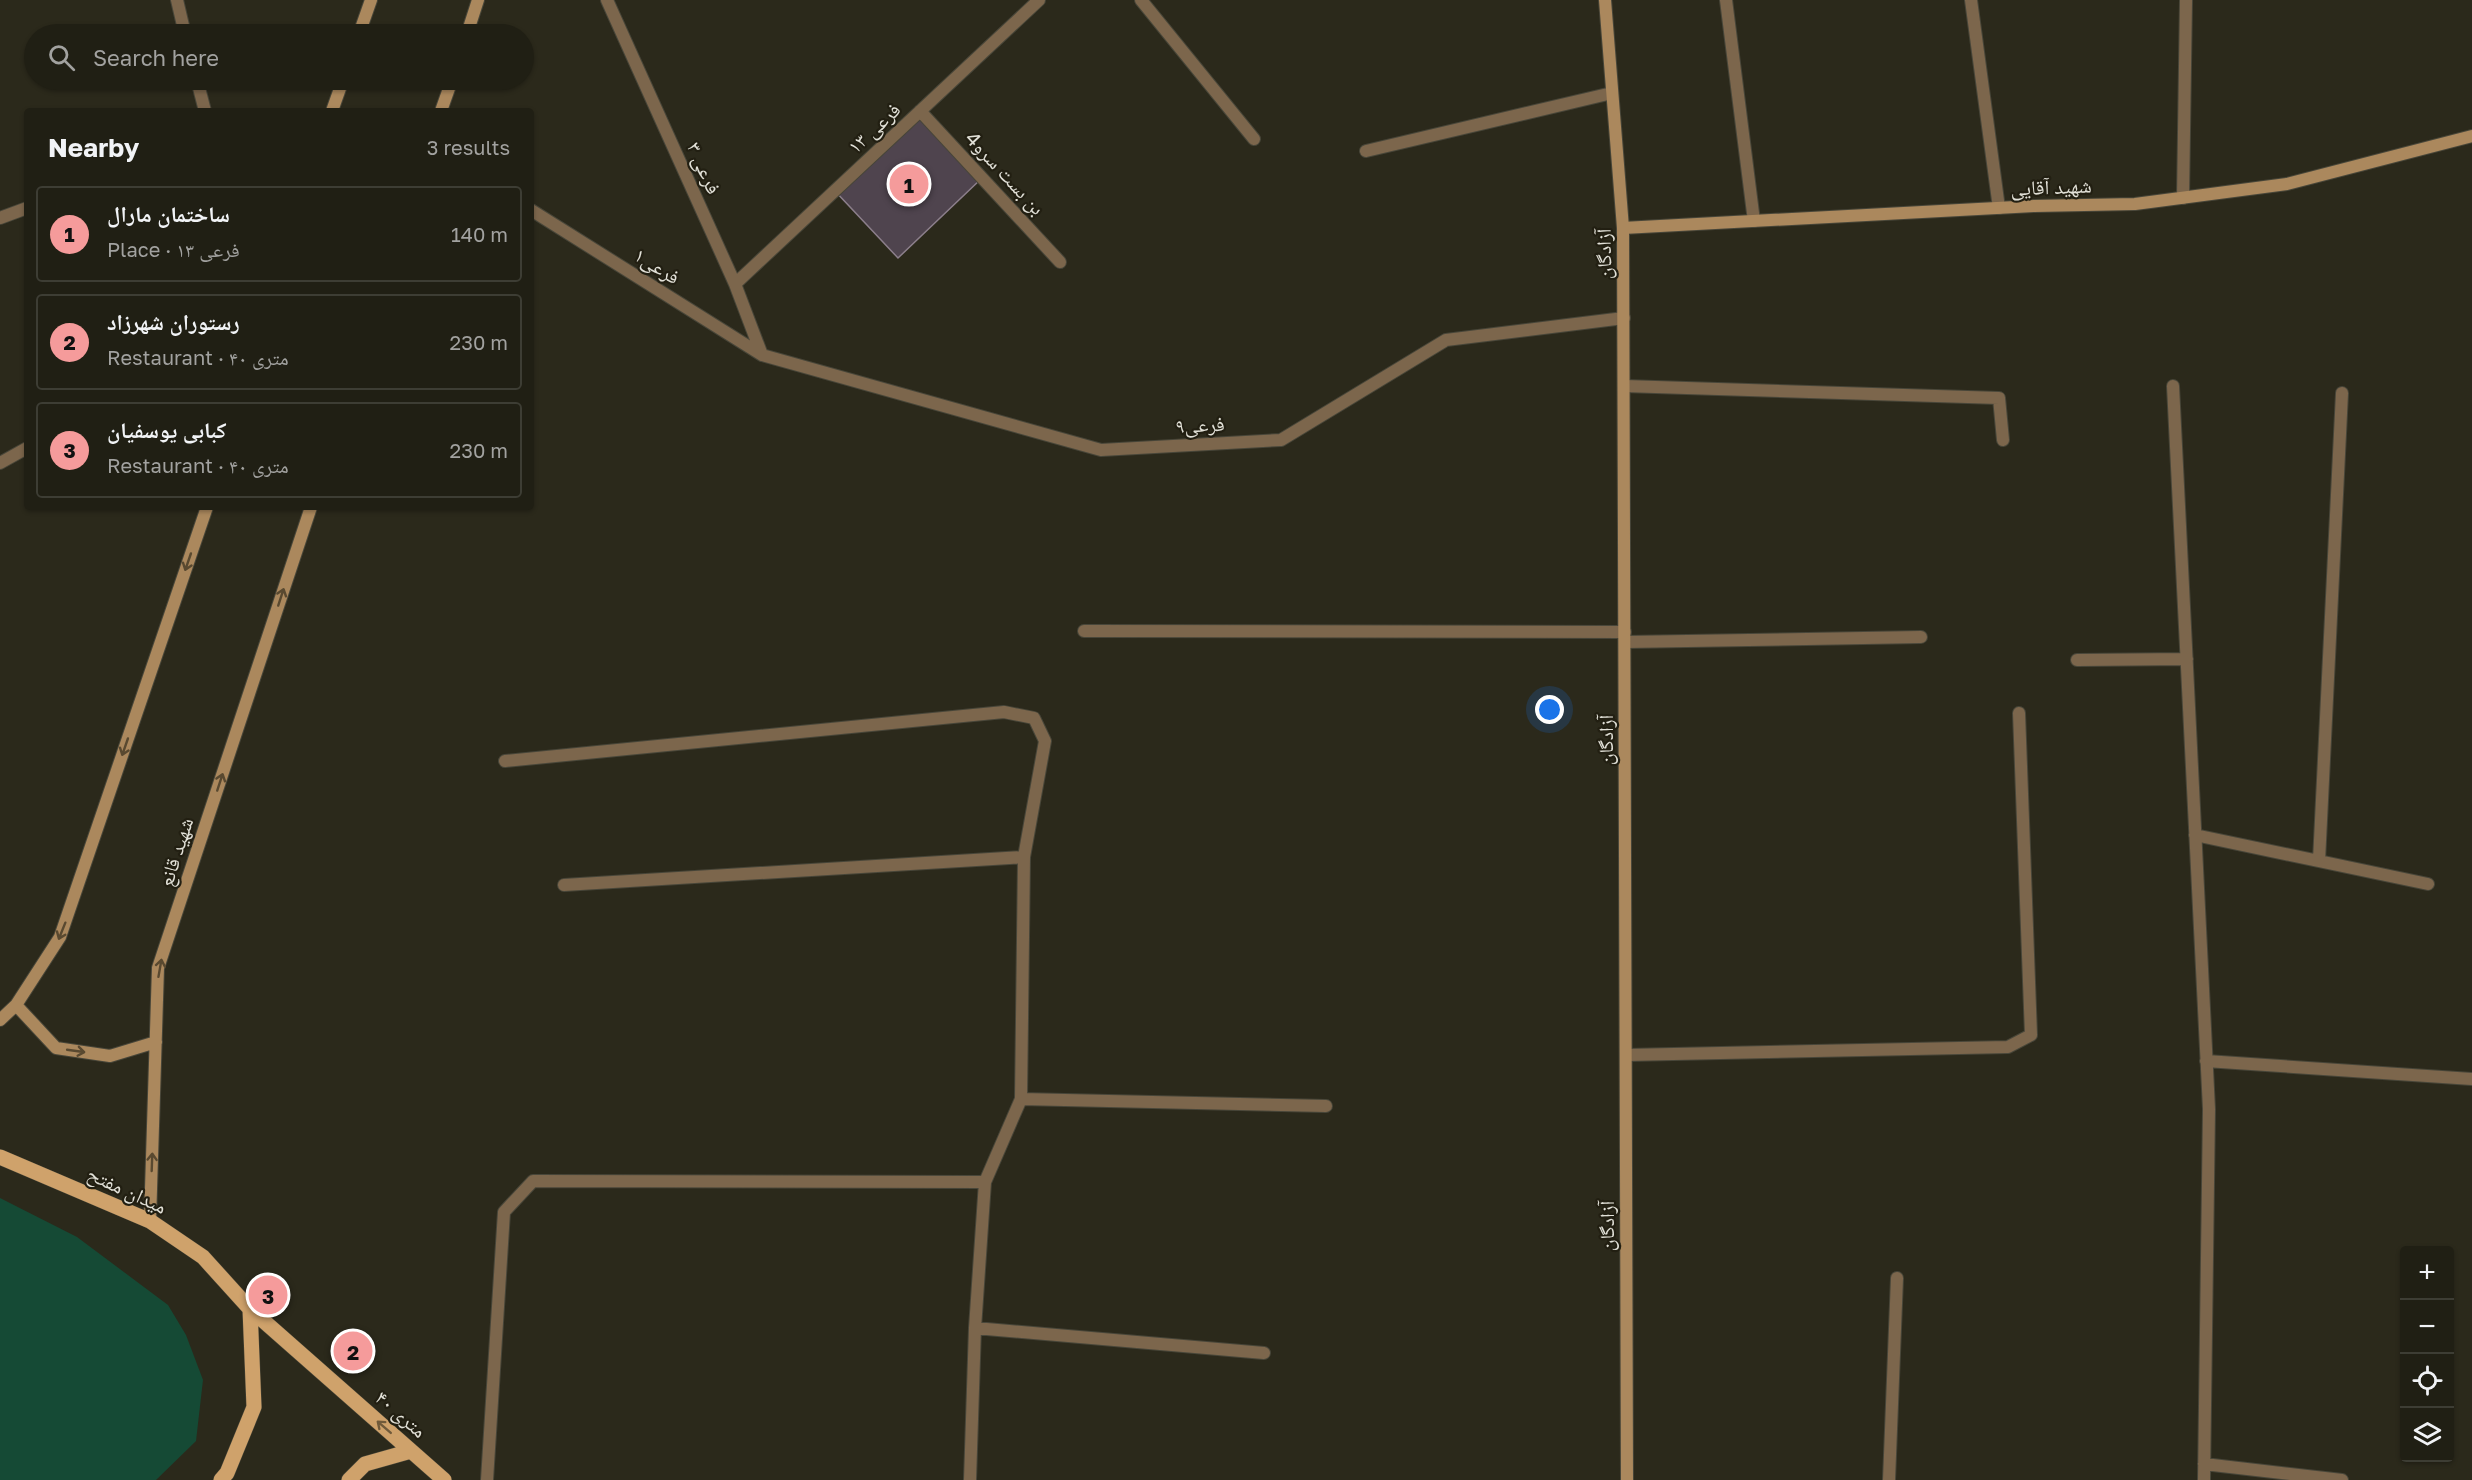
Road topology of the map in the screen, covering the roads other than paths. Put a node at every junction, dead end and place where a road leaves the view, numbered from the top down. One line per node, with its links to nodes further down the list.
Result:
1 (177, 0): 11 (street)
2 (371, 0): 12 (main road)
3 (478, 0): 13 (main road)
4 (607, 0): 33 (street, فرعی ۳)
5 (1039, 0): 21 (street, فرعی ۱۳)
6 (1141, 0): 23 (street)
7 (1605, 0): 17 (main road, آزادگان)
8 (1726, 0): 30 (street)
9 (1971, 0): 26 (street)
10 (2186, 0): 25 (street)
11 (183, 24)
12 (363, 24)
13 (470, 24)
14 (200, 90): 18 (street)
15 (339, 90): 19 (main road)
16 (448, 90): 20 (main road)
17 (1612, 93): 24 (street); 31 (main road, آزادگان)
18 (204, 108)
19 (333, 108)
20 (442, 108)
21 (920, 111): 32 (street, بن بست سرو4); 33 (street, فرعی ۱۳)
22 (2472, 136): 25 (main road, شهید آقایی)
23 (1254, 139)
24 (1366, 151)
25 (2183, 198): 26 (main road, شهید آقایی)
26 (1999, 208): 30 (main road, شهید آقایی)
27 (24, 209): 29 (street)
28 (534, 212): 35 (street, فرعی۱)
29 (0, 218)
30 (1754, 221): 31 (main road, شهید آقایی)
31 (1623, 228): 34 (main road, آزادگان)
32 (1060, 262)
33 (735, 284): 35 (street, فرعی ۳)
34 (1624, 318): 35 (street, فرعی۹); 36 (main road, آزادگان)
35 (762, 355)
36 (1624, 386): 39 (street); 45 (main road, آزادگان)
37 (2173, 386): 47 (street)
38 (2342, 393): 53 (street)
39 (2003, 440)
40 (24, 450): 41 (street)
41 (0, 463)
42 (206, 510): 56 (main road, one-way to 56)
43 (309, 510): 58 (main road, شهید قانع, one-way to 43)
44 (1084, 631): 45 (street)
45 (1625, 637): 46 (street); 59 (main road, آزادگان)
46 (1922, 637)
47 (2187, 659): 48 (street); 51 (street)
48 (2077, 660)
49 (2019, 713): 59 (street)
50 (505, 761): 52 (street)
51 (2195, 835): 53 (street); 60 (street)
52 (1024, 857): 55 (street); 62 (street)
53 (2319, 861): 54 (street)
54 (2428, 884)
55 (564, 885)
56 (16, 1005): 57 (main road); 58 (main road, one-way to 58)
57 (0, 1020)
58 (156, 1042): 66 (main road, شهید قانع, one-way to 58)
59 (1626, 1055): 78 (main road, آزادگان)
60 (2206, 1061): 61 (street); 72 (street)
61 (2472, 1079)
62 (1021, 1099): 63 (street); 65 (street)
63 (1326, 1106)
64 (0, 1157): 66 (main road, میدان مفتح)
65 (986, 1182): 69 (street); 76 (street)
66 (150, 1221): 68 (main road, میدان مفتح)
67 (1898, 1278): 79 (street)
68 (250, 1309): 71 (main road, ۴۰ متری, one-way to 68); 73 (main road)
69 (975, 1328): 70 (street); 77 (street)
70 (1264, 1353)
71 (411, 1451): 74 (main road); 75 (main road, ۴۰ متری)
72 (2204, 1464): 80 (street); 81 (street)
73 (221, 1480)
74 (349, 1480)
75 (444, 1480)
76 (487, 1480)
77 (970, 1480)
78 (1627, 1480)
79 (1889, 1480)
80 (2204, 1480)
81 (2342, 1480)

